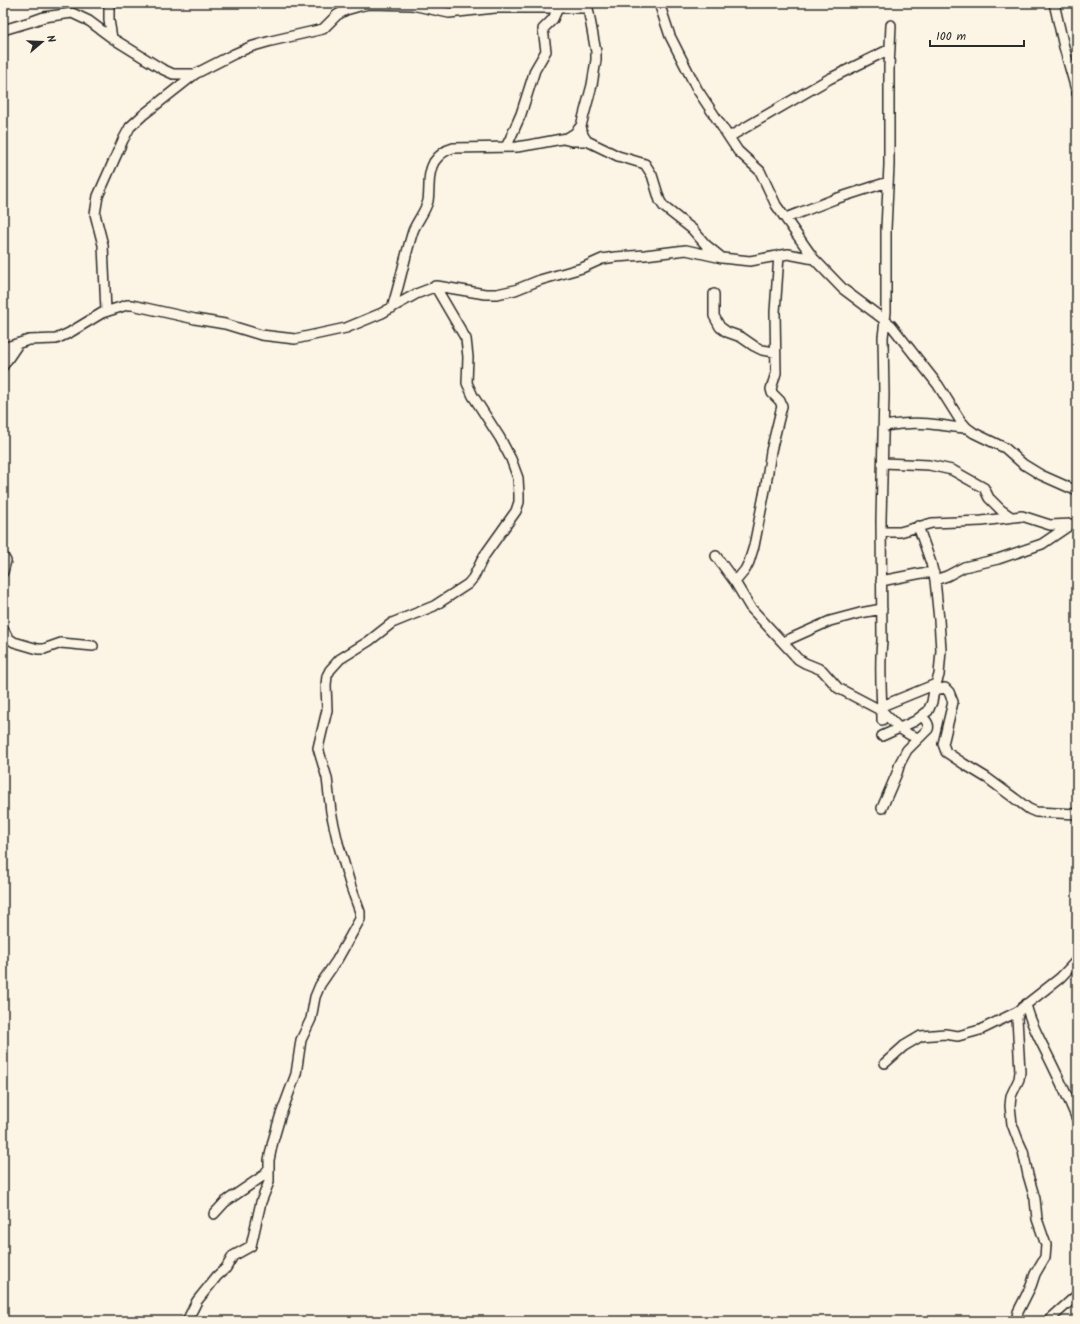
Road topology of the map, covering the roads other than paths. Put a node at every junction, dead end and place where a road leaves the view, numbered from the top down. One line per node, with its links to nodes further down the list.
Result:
1 (109, 3): 9 (street)
2 (659, 3): 14 (street)
3 (1054, 3): 12 (street)
4 (587, 5): 6 (street); 13 (street)
5 (474, 6): 6 (street); 11 (street)
6 (558, 8): 17 (street)
7 (891, 25): 10 (street)
8 (3, 30): 9 (street)
9 (112, 38): 11 (street)
10 (890, 49): 14 (street); 18 (street)
11 (194, 74): 26 (street)
12 (1077, 93)
13 (581, 126): 15 (street); 16 (street)
14 (729, 137): 19 (street)
15 (563, 139): 16 (street); 17 (street)
16 (587, 141): 21 (street)
17 (506, 147): 25 (street)
18 (888, 182): 19 (street); 27 (street)
19 (786, 218): 22 (street)
20 (779, 255): 21 (street); 22 (street); 30 (street)
21 (722, 258): 23 (street)
22 (814, 259): 27 (street)
23 (435, 286): 25 (street); 63 (street)
24 (714, 294): 30 (street)
25 (392, 308): 26 (street)
26 (106, 311): 28 (street)
27 (884, 320): 32 (street); 33 (street)
28 (18, 344): 29 (street); 31 (street)
29 (3, 348)
30 (775, 352): 45 (street)
31 (3, 366)
32 (884, 426): 33 (street); 34 (street)
33 (967, 428): 35 (street)
34 (883, 463): 36 (street); 39 (street)
35 (1077, 491)
36 (1011, 517): 37 (street); 38 (street)
37 (1075, 523): 43 (street)
38 (918, 526): 39 (street); 43 (street)
39 (881, 532): 44 (street)
40 (3, 556): 42 (street)
41 (716, 556): 45 (street)
42 (3, 572)
43 (934, 577): 44 (street); 50 (street)
44 (882, 581): 46 (street)
45 (735, 582): 48 (street)
46 (882, 609): 48 (street); 51 (street)
47 (3, 629): 49 (street)
48 (783, 642): 51 (street)
49 (93, 646)
50 (935, 687): 51 (street); 52 (street); 57 (street)
51 (882, 712): 53 (street)
52 (922, 716): 53 (street); 55 (street)
53 (899, 728): 54 (street); 55 (street)
54 (882, 736)
55 (919, 738): 56 (street)
56 (882, 808)
57 (1077, 814)
58 (1077, 960): 59 (street)
59 (1026, 1004): 60 (street); 62 (street)
60 (1019, 1011): 61 (street); 67 (street)
61 (885, 1063)
62 (1077, 1120)
63 (270, 1168): 64 (street); 66 (street)
64 (214, 1214)
65 (1077, 1295): 68 (street)
66 (187, 1321)
67 (1016, 1321)
68 (1049, 1321)

